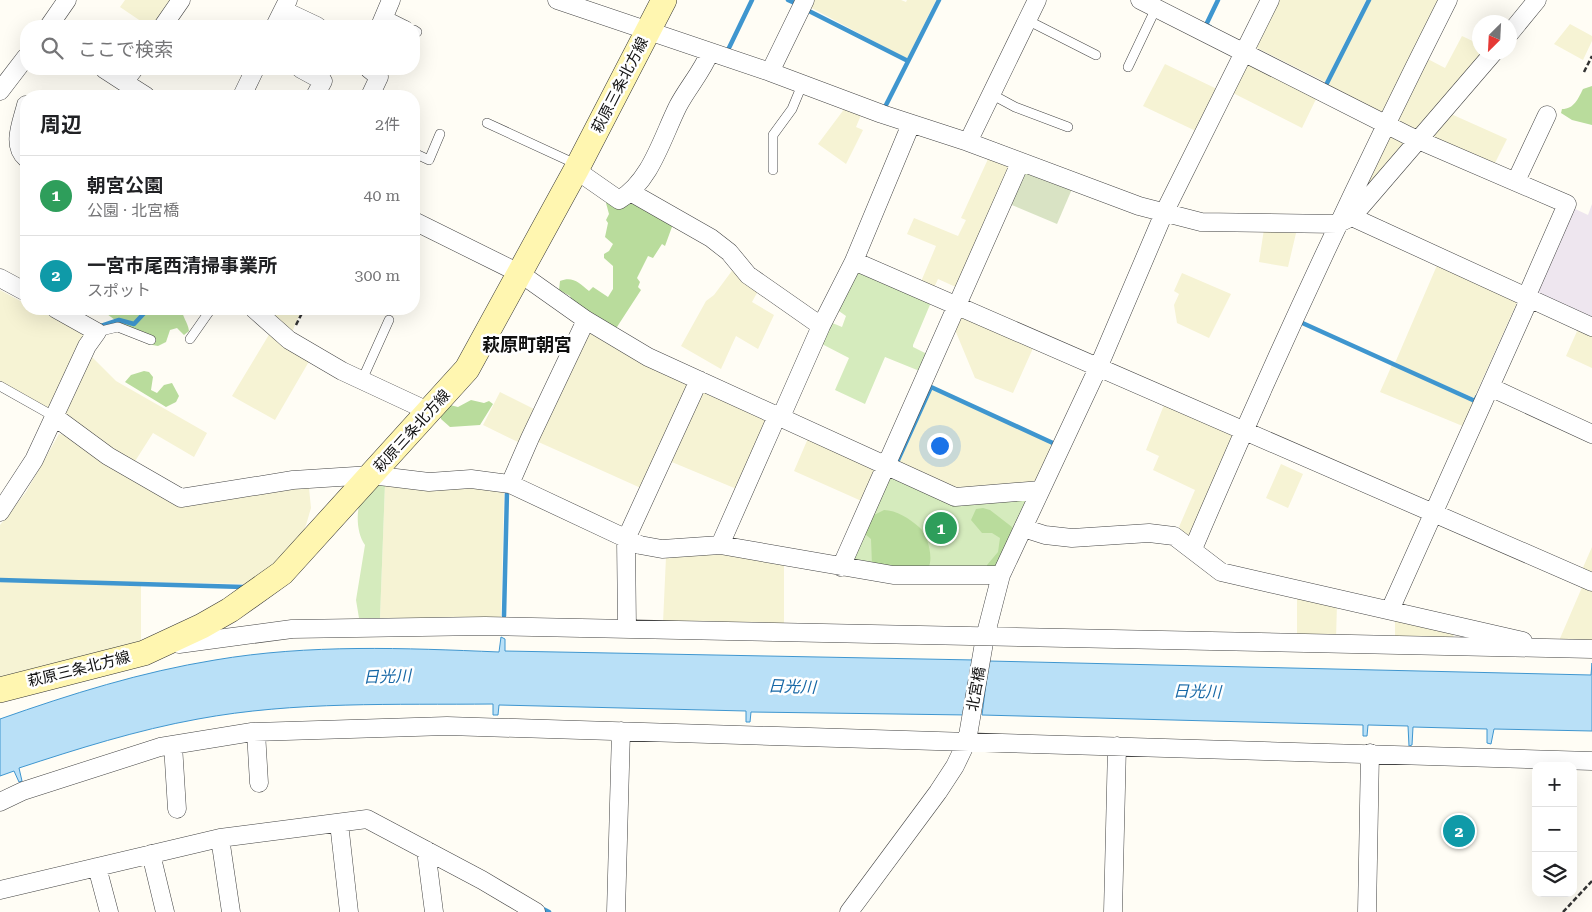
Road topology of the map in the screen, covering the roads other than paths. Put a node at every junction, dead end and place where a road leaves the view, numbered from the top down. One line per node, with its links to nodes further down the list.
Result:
1 (67, 0): 13 (street)
2 (181, 0): 14 (street)
3 (557, 0): 19 (street)
4 (664, 0): 19 (main road, 萩原三条北方線)
5 (805, 0): 26 (street)
6 (1037, 0): 17 (street)
7 (1140, 0): 12 (street)
8 (1270, 0): 20 (street, 北宮橋)
9 (1448, 0): 42 (street)
10 (1538, 0): 18 (street)
11 (286, 5): 15 (street); 16 (street)
12 (1156, 8): 20 (street); 25 (lane)
13 (53, 20)
14 (167, 20)
15 (278, 20)
16 (309, 20)
17 (1027, 20): 22 (lane); 37 (street)
18 (1517, 25)
19 (648, 31): 21 (street); 51 (main road, 萩原三条北方線)
20 (1244, 51): 42 (street); 55 (street, 北宮橋)
21 (710, 52): 26 (street); 54 (street)
22 (1096, 55)
23 (1487, 60): 46 (street)
24 (20, 64): 32 (street)
25 (1128, 67)
26 (770, 72): 31 (street)
27 (129, 75): 33 (street)
28 (252, 75): 34 (street)
29 (312, 75): 35 (street)
30 (376, 75): 36 (street)
31 (802, 85): 41 (street); 52 (lane)
32 (1, 86): 38 (street)
33 (141, 90)
34 (245, 90)
35 (318, 90)
36 (373, 90)
37 (991, 94): 43 (lane); 47 (street)
38 (20, 100)
39 (1547, 115): 53 (street)
40 (487, 123): 51 (lane)
41 (912, 124): 47 (street); 58 (street)
42 (1385, 124): 46 (street); 56 (street)
43 (1068, 127)
44 (20, 131): 48 (street)
45 (440, 134): 49 (lane)
46 (1420, 140): 53 (street); 56 (street)
47 (968, 142): 50 (street)
48 (20, 152)
49 (420, 155)
50 (1020, 163): 55 (street); 63 (street)
51 (578, 168): 54 (street); 59 (main road, 萩原三条北方線)
52 (773, 170)
53 (1516, 181): 62 (street)
54 (632, 193): 69 (street)
55 (1164, 213): 56 (street); 74 (street, 北宮橋)
56 (1345, 220): 62 (street); 82 (street)
57 (420, 224): 59 (street)
58 (854, 261): 63 (street); 69 (street)
59 (521, 274): 68 (street); 79 (main road, 萩原三条北方線)
60 (0, 278): 61 (street)
61 (20, 289)
62 (1528, 298): 70 (street); 78 (street)
63 (956, 306): 74 (street); 84 (street)
64 (67, 315): 71 (street)
65 (207, 315): 72 (lane)
66 (261, 315): 75 (street)
67 (389, 320): 75 (lane)
68 (586, 320): 76 (street); 86 (street)
69 (820, 326): 80 (street)
70 (1592, 327)
71 (97, 332): 73 (lane); 81 (street)
72 (190, 339)
73 (151, 340)
74 (1098, 368): 82 (street); 87 (street, 北宮橋)
75 (362, 380): 79 (street)
76 (699, 380): 80 (street); 91 (street)
77 (0, 386): 81 (lane)
78 (1490, 387): 83 (street); 89 (street)
79 (428, 411): 85 (main road, 萩原三条北方線)
80 (777, 416): 84 (street); 92 (street)
81 (55, 417): 85 (street); 88 (street)
82 (1243, 432): 89 (street); 93 (street)
83 (1592, 434)
84 (888, 465): 87 (street); 94 (street)
85 (371, 476): 86 (street); 102 (main road, 萩原三条北方線)
86 (510, 484): 91 (street)
87 (1041, 490): 90 (street, 北宮橋)
88 (0, 512)
89 (1432, 514): 96 (street); 97 (street)
90 (1023, 528): 93 (street); 95 (street, 北宮橋)
91 (626, 538): 92 (street); 98 (street)
92 (720, 545): 94 (street)
93 (1194, 549): 97 (street)
94 (841, 566): 95 (street)
95 (1001, 575): 99 (street, 北宮橋)
96 (1592, 582)
97 (1390, 610): 100 (street)
98 (627, 628): 99 (street); 102 (street)
99 (985, 637): 100 (street); 106 (street, 北宮橋)
100 (1534, 648): 101 (street)
101 (1592, 649)
102 (144, 653): 103 (main road, 萩原三条北方線)
103 (0, 690)
104 (621, 731): 105 (street); 106 (street); 127 (street)
105 (256, 732): 107 (street); 111 (street)
106 (968, 741): 108 (street); 120 (street, 北宮橋)
107 (173, 745): 112 (street); 113 (street)
108 (1117, 746): 109 (street); 130 (street)
109 (1370, 753): 110 (street); 131 (street)
110 (1592, 761)
111 (259, 783)
112 (0, 802)
113 (177, 809)
114 (338, 823): 115 (street); 116 (street); 124 (street)
115 (220, 838): 117 (street); 123 (street)
116 (426, 850): 125 (street); 126 (street)
117 (151, 854): 118 (street); 122 (street)
118 (97, 867): 119 (street); 121 (street)
119 (0, 890)
120 (862, 894): 128 (street, 北宮橋); 129 (street)
121 (109, 912)
122 (165, 912)
123 (231, 912)
124 (349, 912)
125 (434, 912)
126 (536, 912)
127 (616, 912)
128 (849, 912)
129 (862, 912)
130 (1113, 912)
131 (1367, 912)

